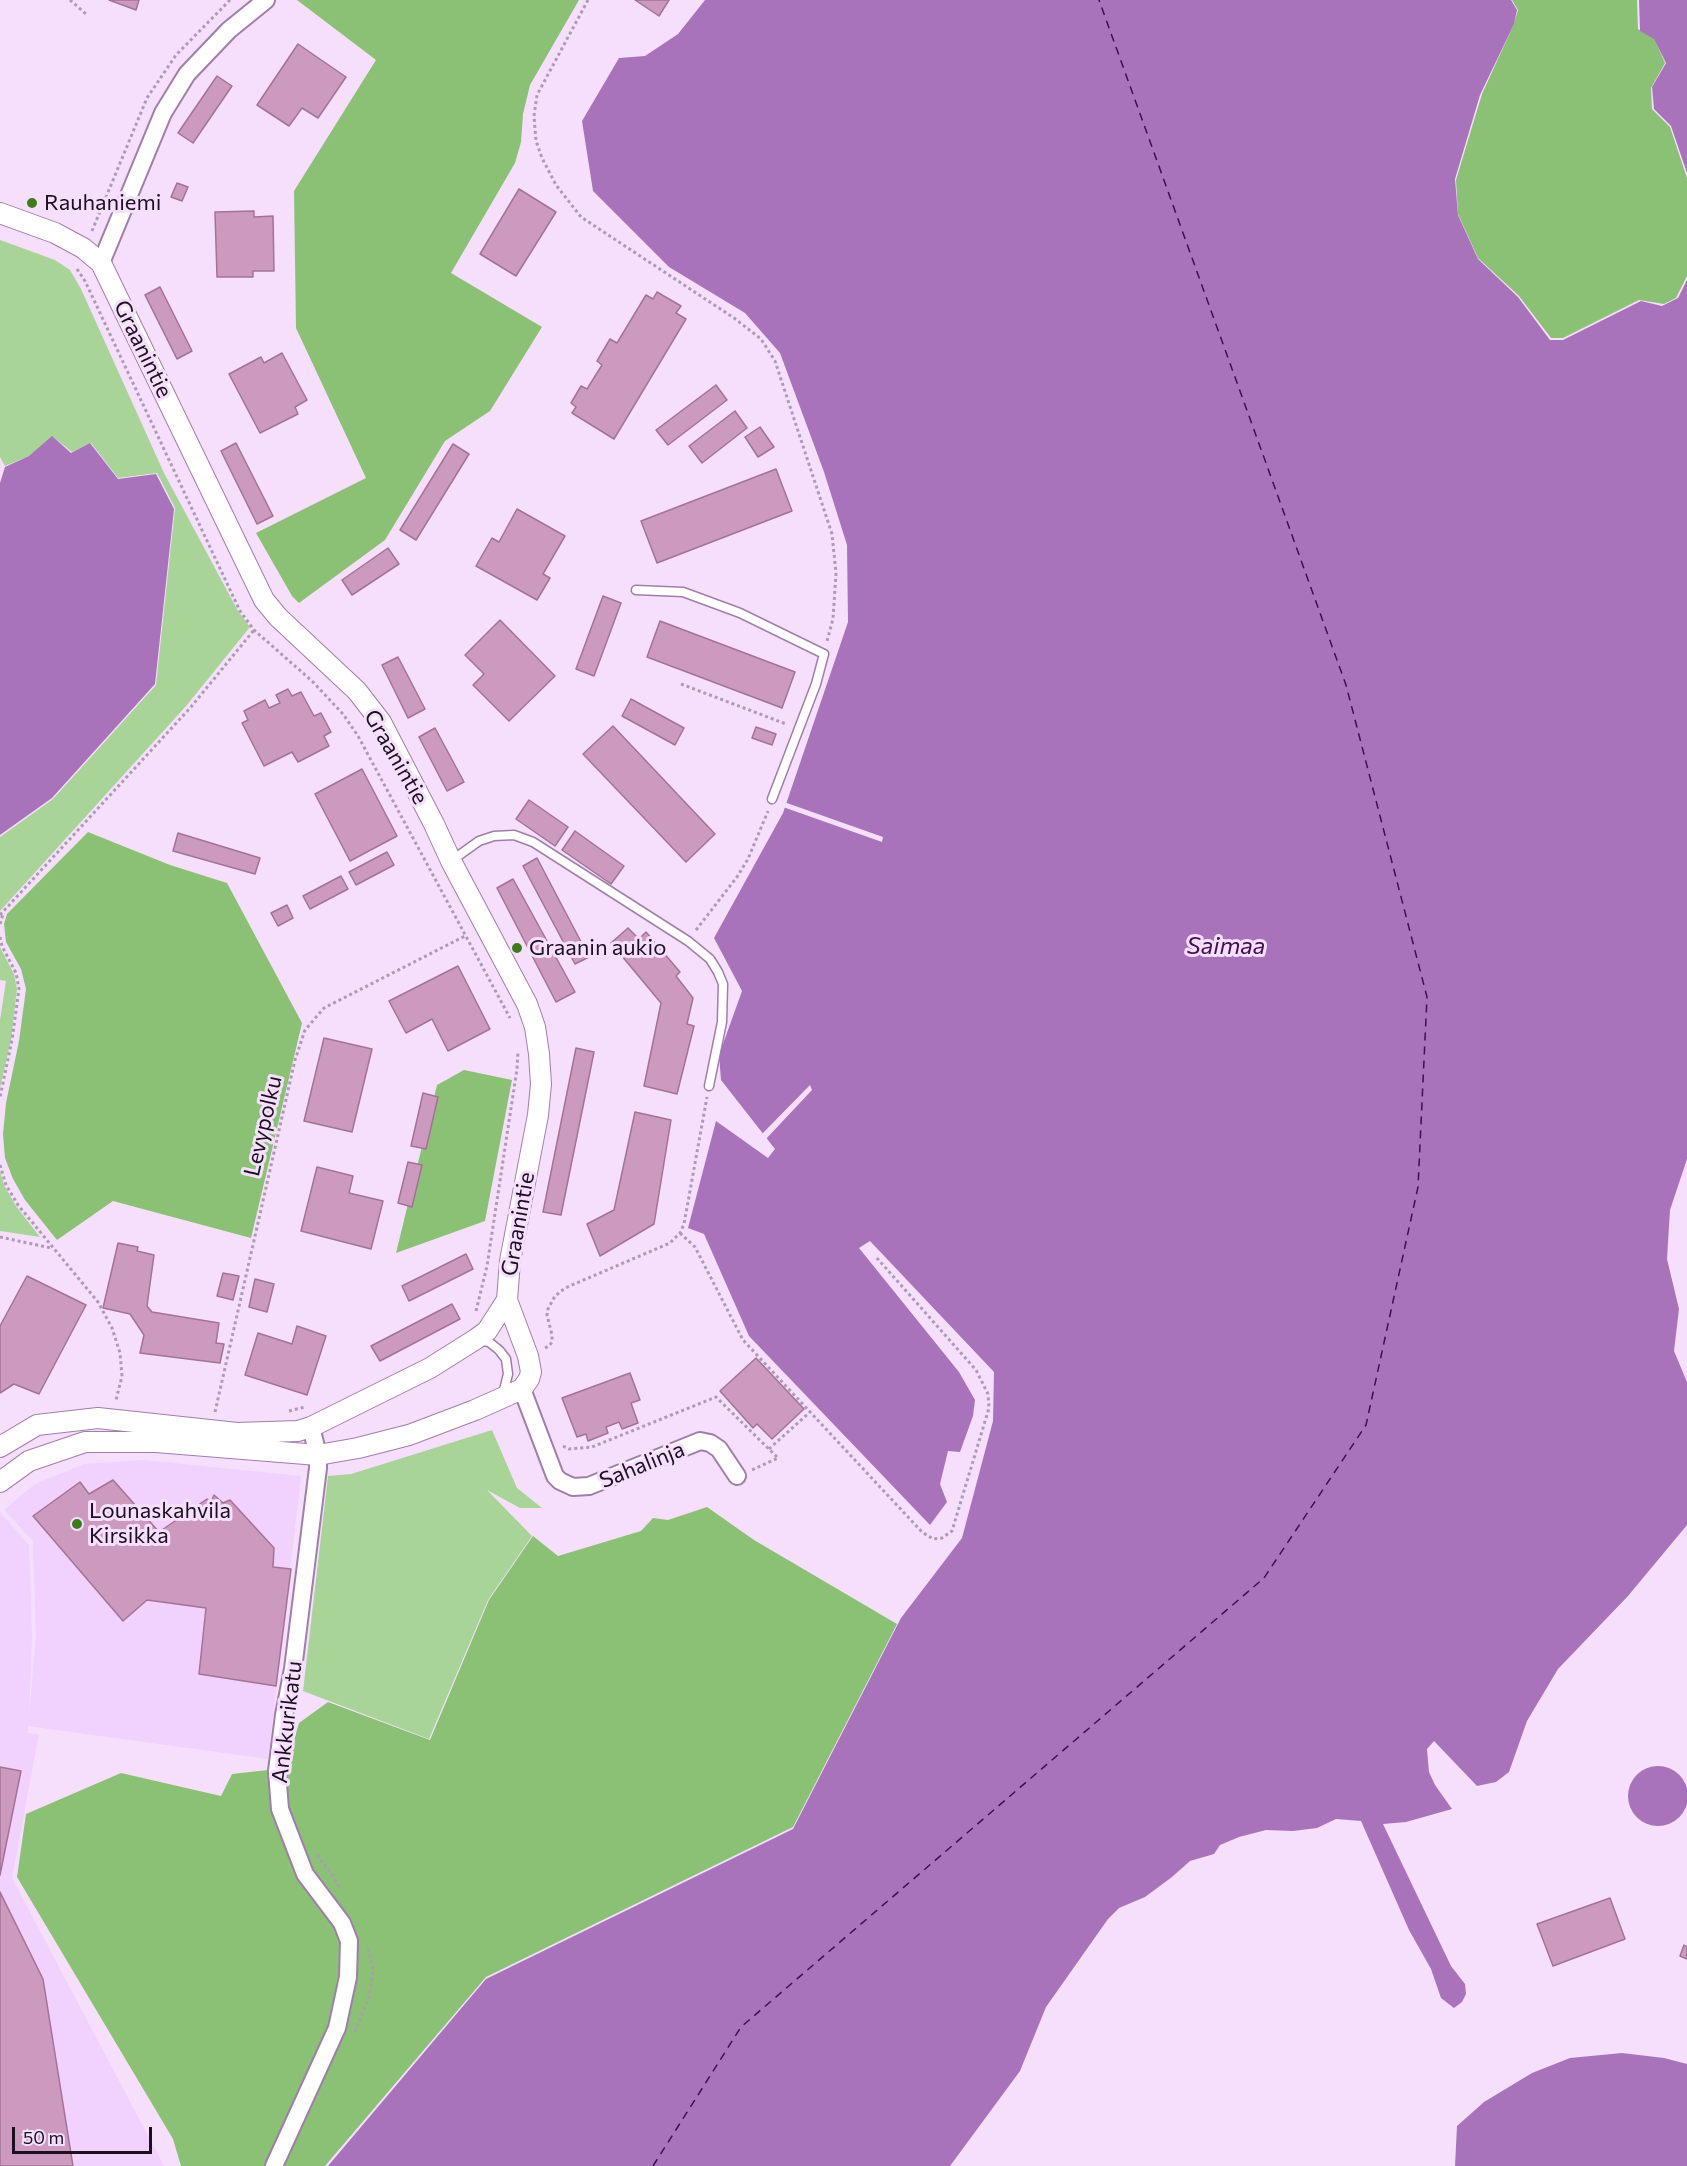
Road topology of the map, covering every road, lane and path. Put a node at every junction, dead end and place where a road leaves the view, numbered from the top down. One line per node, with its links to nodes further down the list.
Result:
1 (70, 0): 4 (path)
2 (266, 0): 6 (street)
3 (588, 0): 10 (path)
4 (86, 14)
5 (0, 213): 6 (street)
6 (101, 263): 14 (street, Graanintie)
7 (76, 268): 9 (path)
8 (636, 591): 10 (lane)
9 (254, 630): 15 (path); 18 (path)
10 (824, 654): 12 (lane)
11 (681, 684): 12 (path)
12 (799, 729): 13 (lane)
13 (772, 799): 20 (path)
14 (451, 861): 20 (lane); 31 (street, Graanintie)
15 (4, 911): 16 (path); 17 (path)
16 (0, 915)
17 (0, 924)
18 (465, 936): 22 (path); 41 (path, Levypolku)
19 (0, 937): 21 (path)
20 (688, 941): 24 (lane)
21 (1, 945): 25 (path)
22 (511, 1020)
23 (517, 1043): 32 (path)
24 (709, 1086): 27 (path)
25 (0, 1097)
26 (0, 1164): 29 (path)
27 (680, 1233): 34 (path); 40 (path)
28 (0, 1237): 29 (path)
29 (52, 1249): 37 (path)
30 (876, 1257): 40 (path)
31 (507, 1300): 33 (street, Graanintie); 35 (street, Graanintie)
32 (473, 1315)
33 (476, 1339): 36 (lane); 42 (street, Graanintie)
34 (542, 1349)
35 (522, 1389): 36 (street); 47 (street, Sahalinja)
36 (500, 1399): 46 (street)
37 (116, 1400)
38 (308, 1406): 39 (path)
39 (287, 1411)
40 (811, 1411): 45 (path)
41 (226, 1412)
42 (311, 1427): 44 (street, Graanintie); 46 (street, Ankkurikatu)
43 (559, 1442): 45 (path)
44 (0, 1447)
45 (769, 1449): 47 (path)
46 (318, 1455): 48 (street); 53 (street, Ankkurikatu)
47 (737, 1476)
48 (0, 1482)
49 (314, 1851): 50 (path)
50 (344, 1896)
51 (367, 1944): 52 (path)
52 (354, 2035)
53 (274, 2166)

